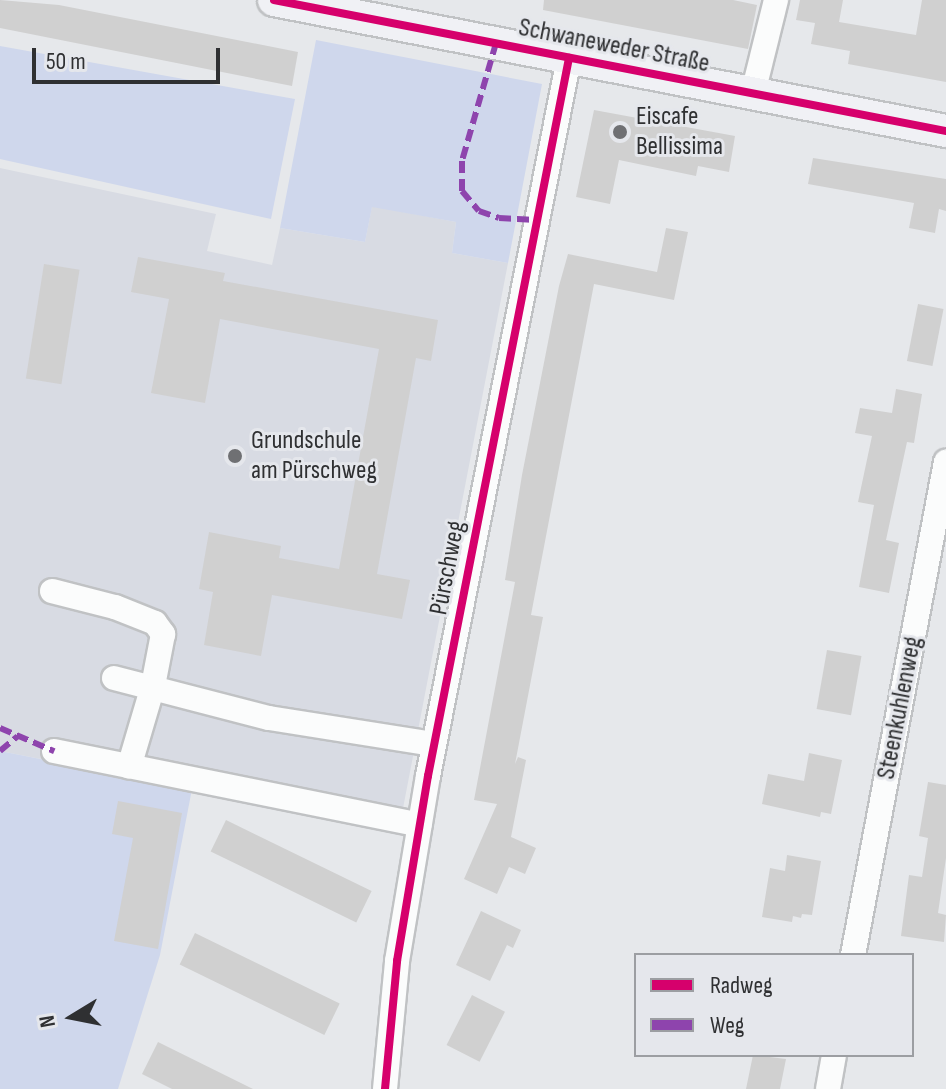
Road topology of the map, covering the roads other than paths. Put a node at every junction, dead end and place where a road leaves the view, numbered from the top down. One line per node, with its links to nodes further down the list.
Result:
1 (274, 0): 3 (main road, Schwaneweder Straße)
2 (776, 0): 4 (street)
3 (569, 58): 4 (main road, Schwaneweder Straße); 10 (street, Pürschweg)
4 (753, 93): 5 (main road, Schwaneweder Straße)
5 (946, 131)
6 (946, 462): 14 (street, Steenkuhlenweg)
7 (52, 591): 9 (street)
8 (114, 678): 9 (street)
9 (153, 686): 10 (street); 12 (street)
10 (434, 744): 13 (street, Pürschweg)
11 (54, 751): 12 (street)
12 (129, 767): 13 (street)
13 (420, 825): 16 (street, Pürschweg)
14 (853, 953)
15 (834, 1057): 17 (street)
16 (385, 1089)
17 (828, 1089)

